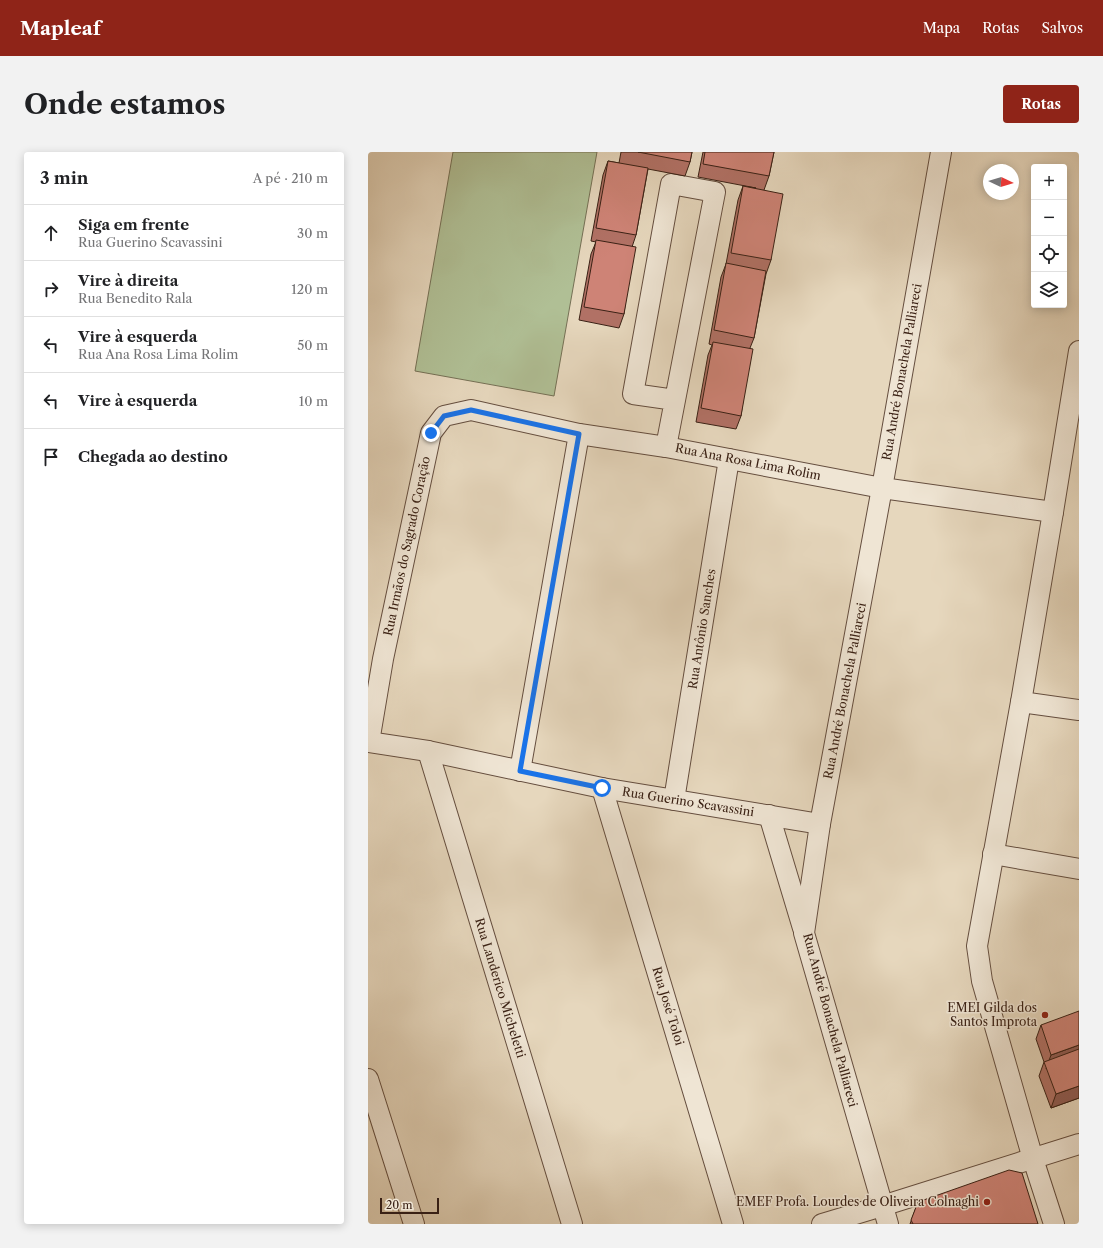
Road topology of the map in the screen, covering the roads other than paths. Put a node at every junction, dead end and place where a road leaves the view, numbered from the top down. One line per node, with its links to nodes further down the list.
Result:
1 (941, 152): 8 (street, Rua André Bonachela Palliareci)
2 (1079, 351): 9 (street)
3 (675, 400): 3 (street); 6 (street)
4 (444, 416): 5 (street, Rua Ana Rosa Lima Rolim); 10 (street, Rua Irmãos do Sagrado Coração)
5 (579, 434): 6 (street, Rua Ana Rosa Lima Rolim); 16 (street)
6 (666, 447): 7 (street, Rua Ana Rosa Lima Rolim)
7 (729, 459): 8 (street, Rua Ana Rosa Lima Rolim); 18 (street, Rua Antônio Sanches)
8 (882, 488): 9 (street, Rua Ana Rosa Lima Rolim); 20 (street, Rua André Bonachela Palliareci)
9 (1053, 512): 12 (street)
10 (383, 659): 11 (street); 14 (street, Rua Irmãos do Sagrado Coração)
11 (368, 674)
12 (1021, 702): 13 (street); 21 (street)
13 (1079, 710)
14 (369, 742): 15 (street, Rua Guerino Scavassini)
15 (428, 751): 16 (street, Rua Guerino Scavassini); 29 (street, Rua Landerico Micheletti)
16 (520, 771): 17 (street, Rua Guerino Scavassini)
17 (602, 788): 18 (street, Rua Guerino Scavassini); 30 (street, Rua José Toloi)
18 (674, 800): 19 (street, Rua Guerino Scavassini)
19 (769, 815): 20 (street, Rua Guerino Scavassini); 23 (street)
20 (820, 824): 23 (street, Rua André Bonachela Palliareci)
21 (993, 854): 22 (street); 26 (street)
22 (1079, 869)
23 (804, 934): 27 (street, Rua André Bonachela Palliareci)
24 (368, 1079): 28 (street)
25 (1079, 1144): 26 (street)
26 (1033, 1159): 27 (street); 32 (street)
27 (885, 1215): 31 (street)
28 (414, 1224)
29 (572, 1224)
30 (733, 1224)
31 (822, 1224)
32 (1054, 1224)

